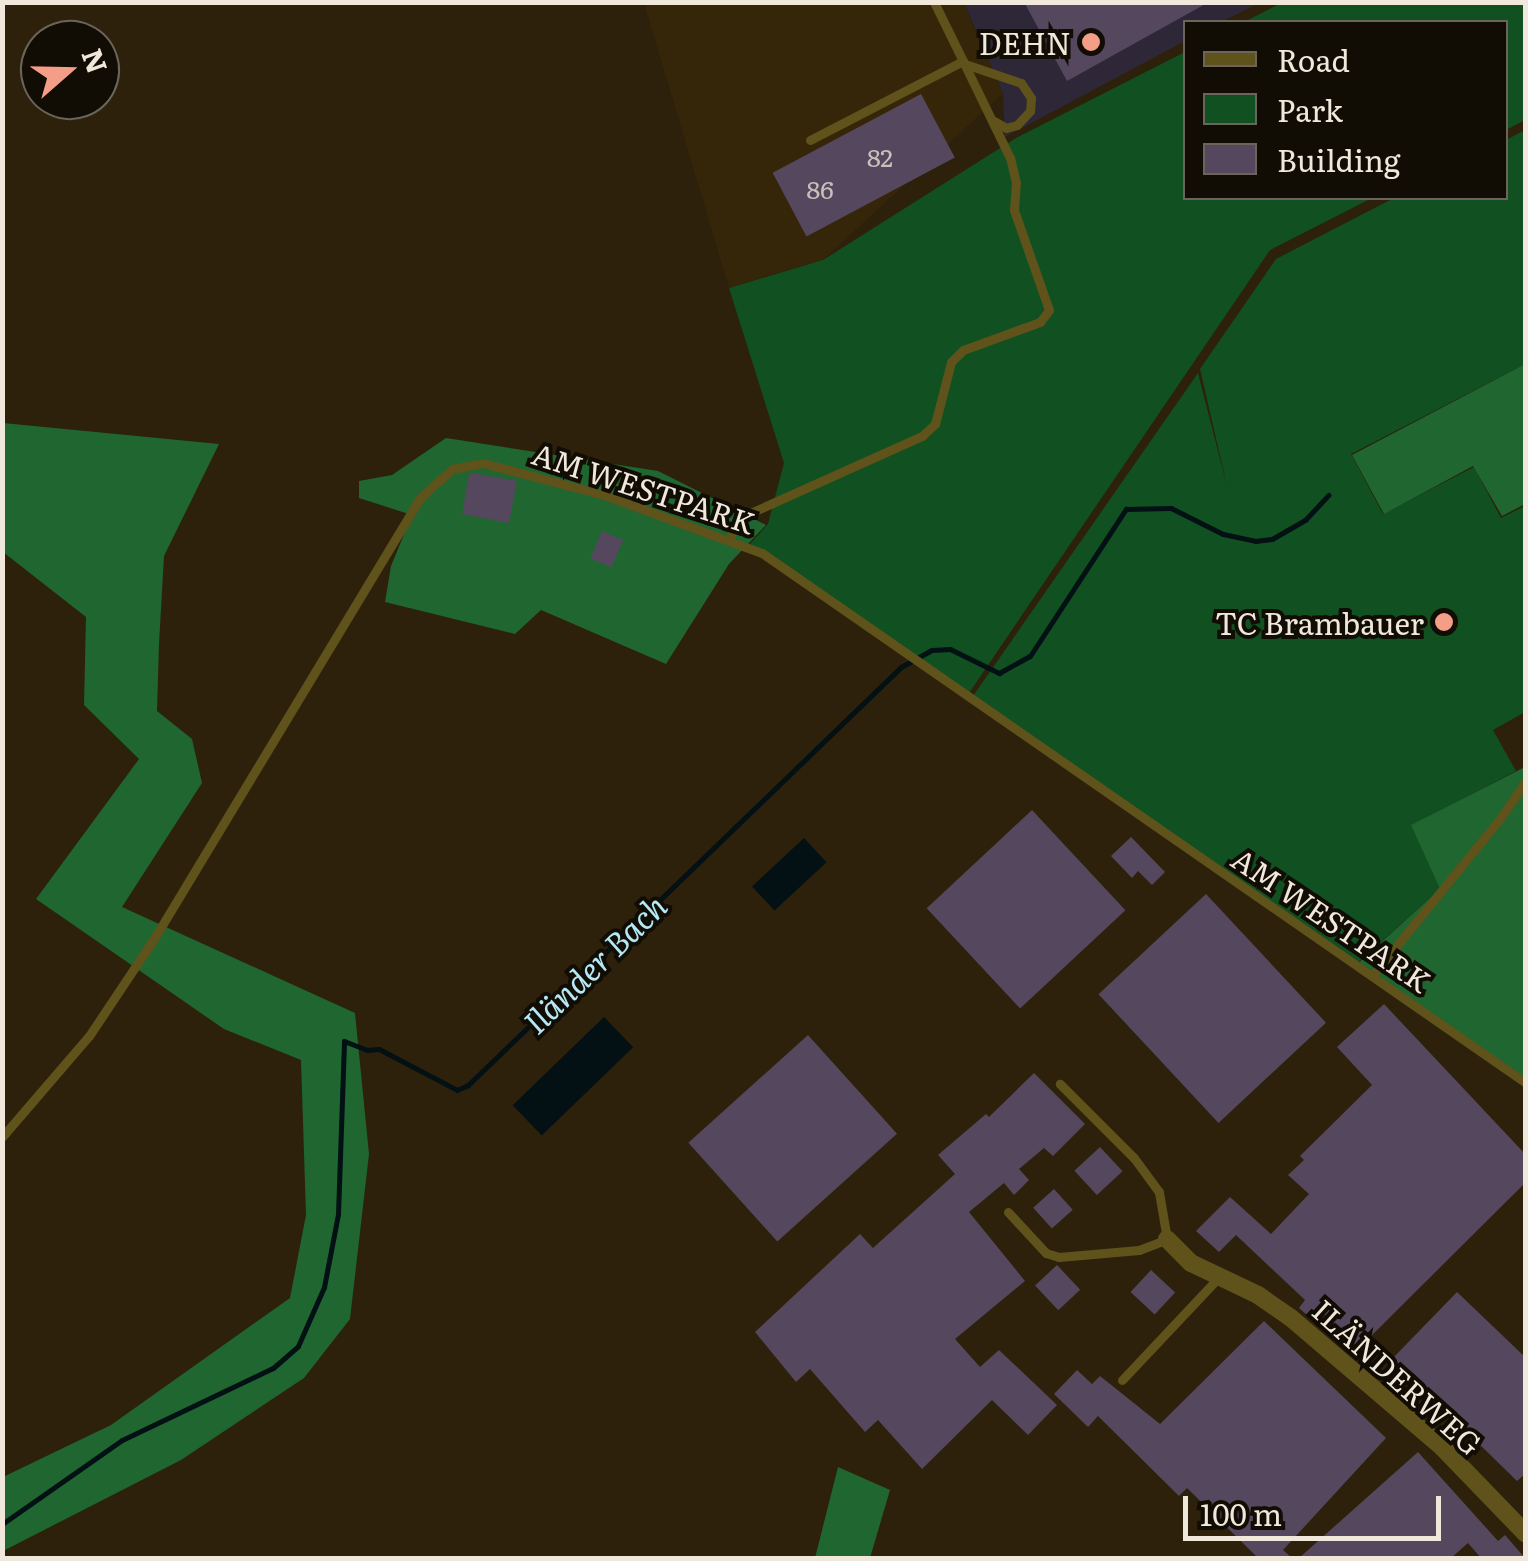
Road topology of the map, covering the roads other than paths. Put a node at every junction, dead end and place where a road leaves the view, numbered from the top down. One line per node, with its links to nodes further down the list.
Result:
1 (934, 2): 2 (lane)
2 (964, 62): 3 (lane); 3 (lane); 4 (lane)
3 (991, 120): 5 (lane)
4 (810, 140)
5 (729, 540): 7 (lane, AM WESTPARK); 10 (lane, AM WESTPARK)
6 (1526, 781): 7 (lane)
7 (1372, 976): 8 (lane, AM WESTPARK)
8 (1526, 1083)
9 (1060, 1084): 12 (lane)
10 (2, 1137)
11 (1008, 1212): 12 (lane)
12 (1167, 1239): 13 (street, ILÄNDERWEG)
13 (1220, 1276): 14 (lane); 15 (street, ILÄNDERWEG)
14 (1122, 1380)
15 (1526, 1534)

